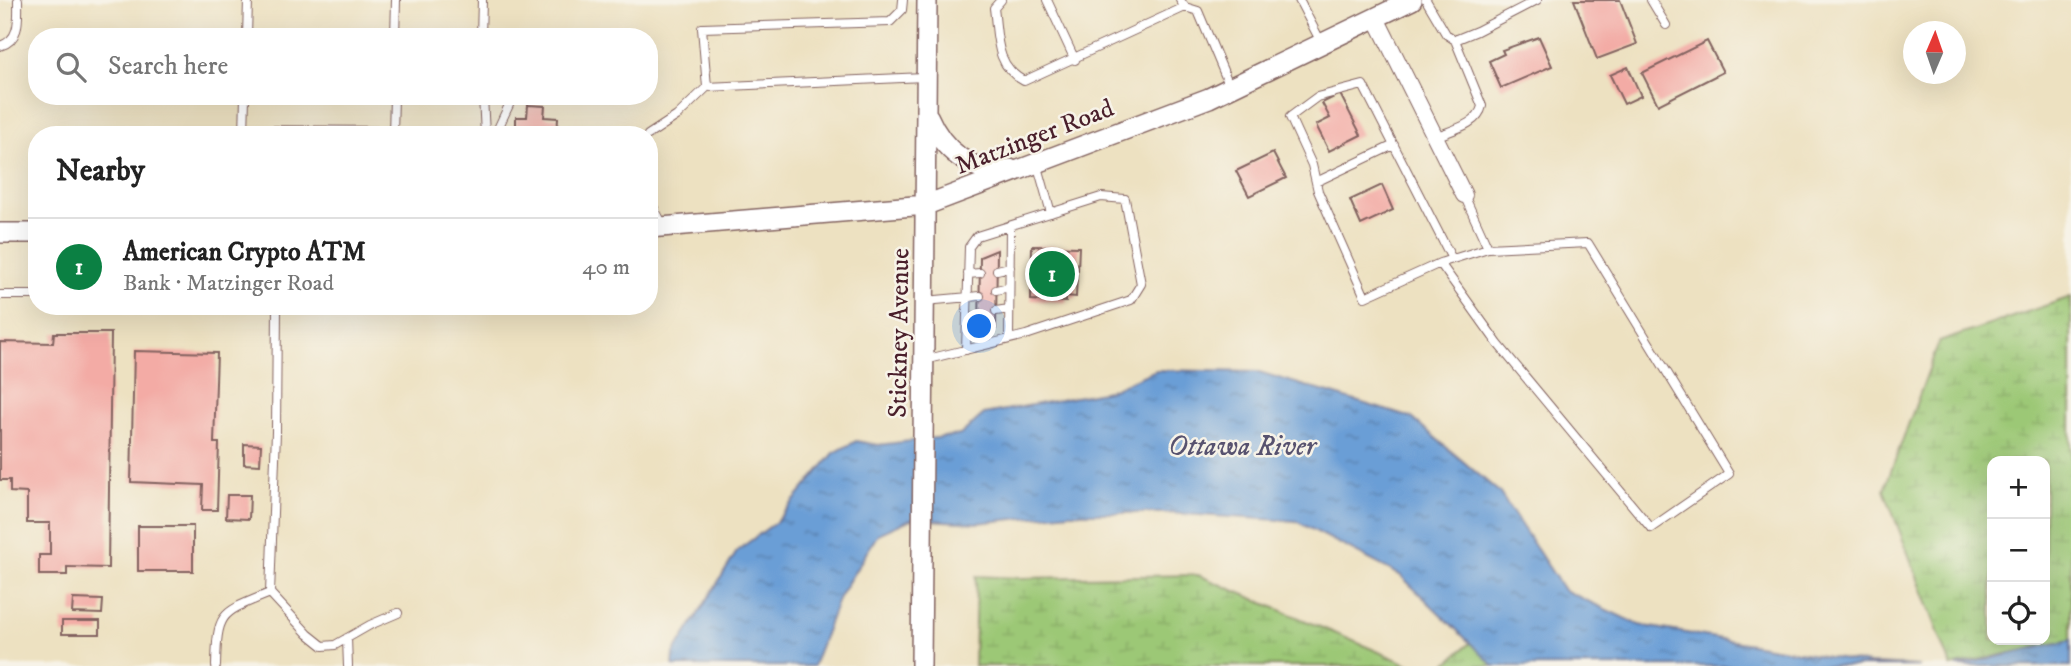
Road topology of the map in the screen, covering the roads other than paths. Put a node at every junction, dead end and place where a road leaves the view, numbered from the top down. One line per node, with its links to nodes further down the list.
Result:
1 (18, 0): 22 (lane)
2 (248, 0): 17 (lane)
3 (396, 0): 18 (lane)
4 (482, 0): 19 (lane)
5 (904, 0): 25 (lane)
6 (927, 0): 24 (street, Stickney Avenue)
7 (1000, 0): 23 (lane)
8 (1047, 0): 23 (lane)
9 (1299, 0): 21 (lane)
10 (1412, 0): 15 (street, Matzinger Road)
11 (1426, 0): 20 (lane)
12 (1538, 0): 20 (lane)
13 (1651, 0): 16 (lane)
14 (1182, 4): 23 (lane); 26 (lane)
15 (1379, 13): 21 (street, Matzinger Road); 37 (street)
16 (1666, 24)
17 (247, 28)
18 (395, 28)
19 (481, 28)
20 (1455, 40): 37 (lane)
21 (1322, 44): 26 (street, Matzinger Road)
22 (0, 46)
23 (1075, 60)
24 (927, 77): 25 (lane); 31 (street, Stickney Avenue)
25 (707, 87): 36 (lane)
26 (1230, 87): 39 (street, Matzinger Road)
27 (245, 105): 32 (lane)
28 (394, 105): 33 (lane)
29 (483, 105): 34 (lane)
30 (509, 105): 35 (lane)
31 (927, 112): 39 (street); 42 (street, Stickney Avenue)
32 (244, 126)
33 (393, 126)
34 (485, 126)
35 (499, 126)
36 (658, 128)
37 (1435, 137): 41 (street)
38 (1394, 145): 40 (lane); 40 (lane); 49 (lane)
39 (1033, 165): 42 (street, Matzinger Road); 43 (lane)
40 (1316, 182): 50 (lane)
41 (1464, 195): 48 (lane)
42 (926, 205): 45 (street, Matzinger Road); 61 (street, Stickney Avenue)
43 (1051, 213): 44 (lane); 67 (lane)
44 (1010, 226): 51 (lane); 53 (lane)
45 (658, 228)
46 (0, 233): 47 (street)
47 (28, 233)
48 (1488, 248): 49 (lane); 50 (lane)
49 (1452, 259): 50 (lane)
50 (1440, 264)
51 (1010, 267): 52 (lane); 55 (lane)
52 (997, 270)
53 (968, 274): 54 (lane); 60 (lane)
54 (980, 274)
55 (1009, 287): 56 (lane); 62 (lane)
56 (996, 290)
57 (0, 295): 58 (lane)
58 (28, 295)
59 (979, 296): 60 (lane)
60 (967, 299): 61 (lane); 66 (lane)
61 (925, 301): 69 (street, Stickney Avenue)
62 (1009, 309): 63 (lane); 67 (lane)
63 (996, 312)
64 (278, 315): 70 (lane)
65 (979, 316): 66 (lane)
66 (967, 320): 68 (lane)
67 (1009, 339): 68 (lane)
68 (966, 350): 69 (lane)
69 (924, 360): 75 (street, Stickney Avenue)
70 (270, 593): 72 (lane); 73 (lane)
71 (398, 613): 72 (lane)
72 (348, 638): 74 (lane)
73 (216, 666)
74 (348, 666)
75 (921, 666)

